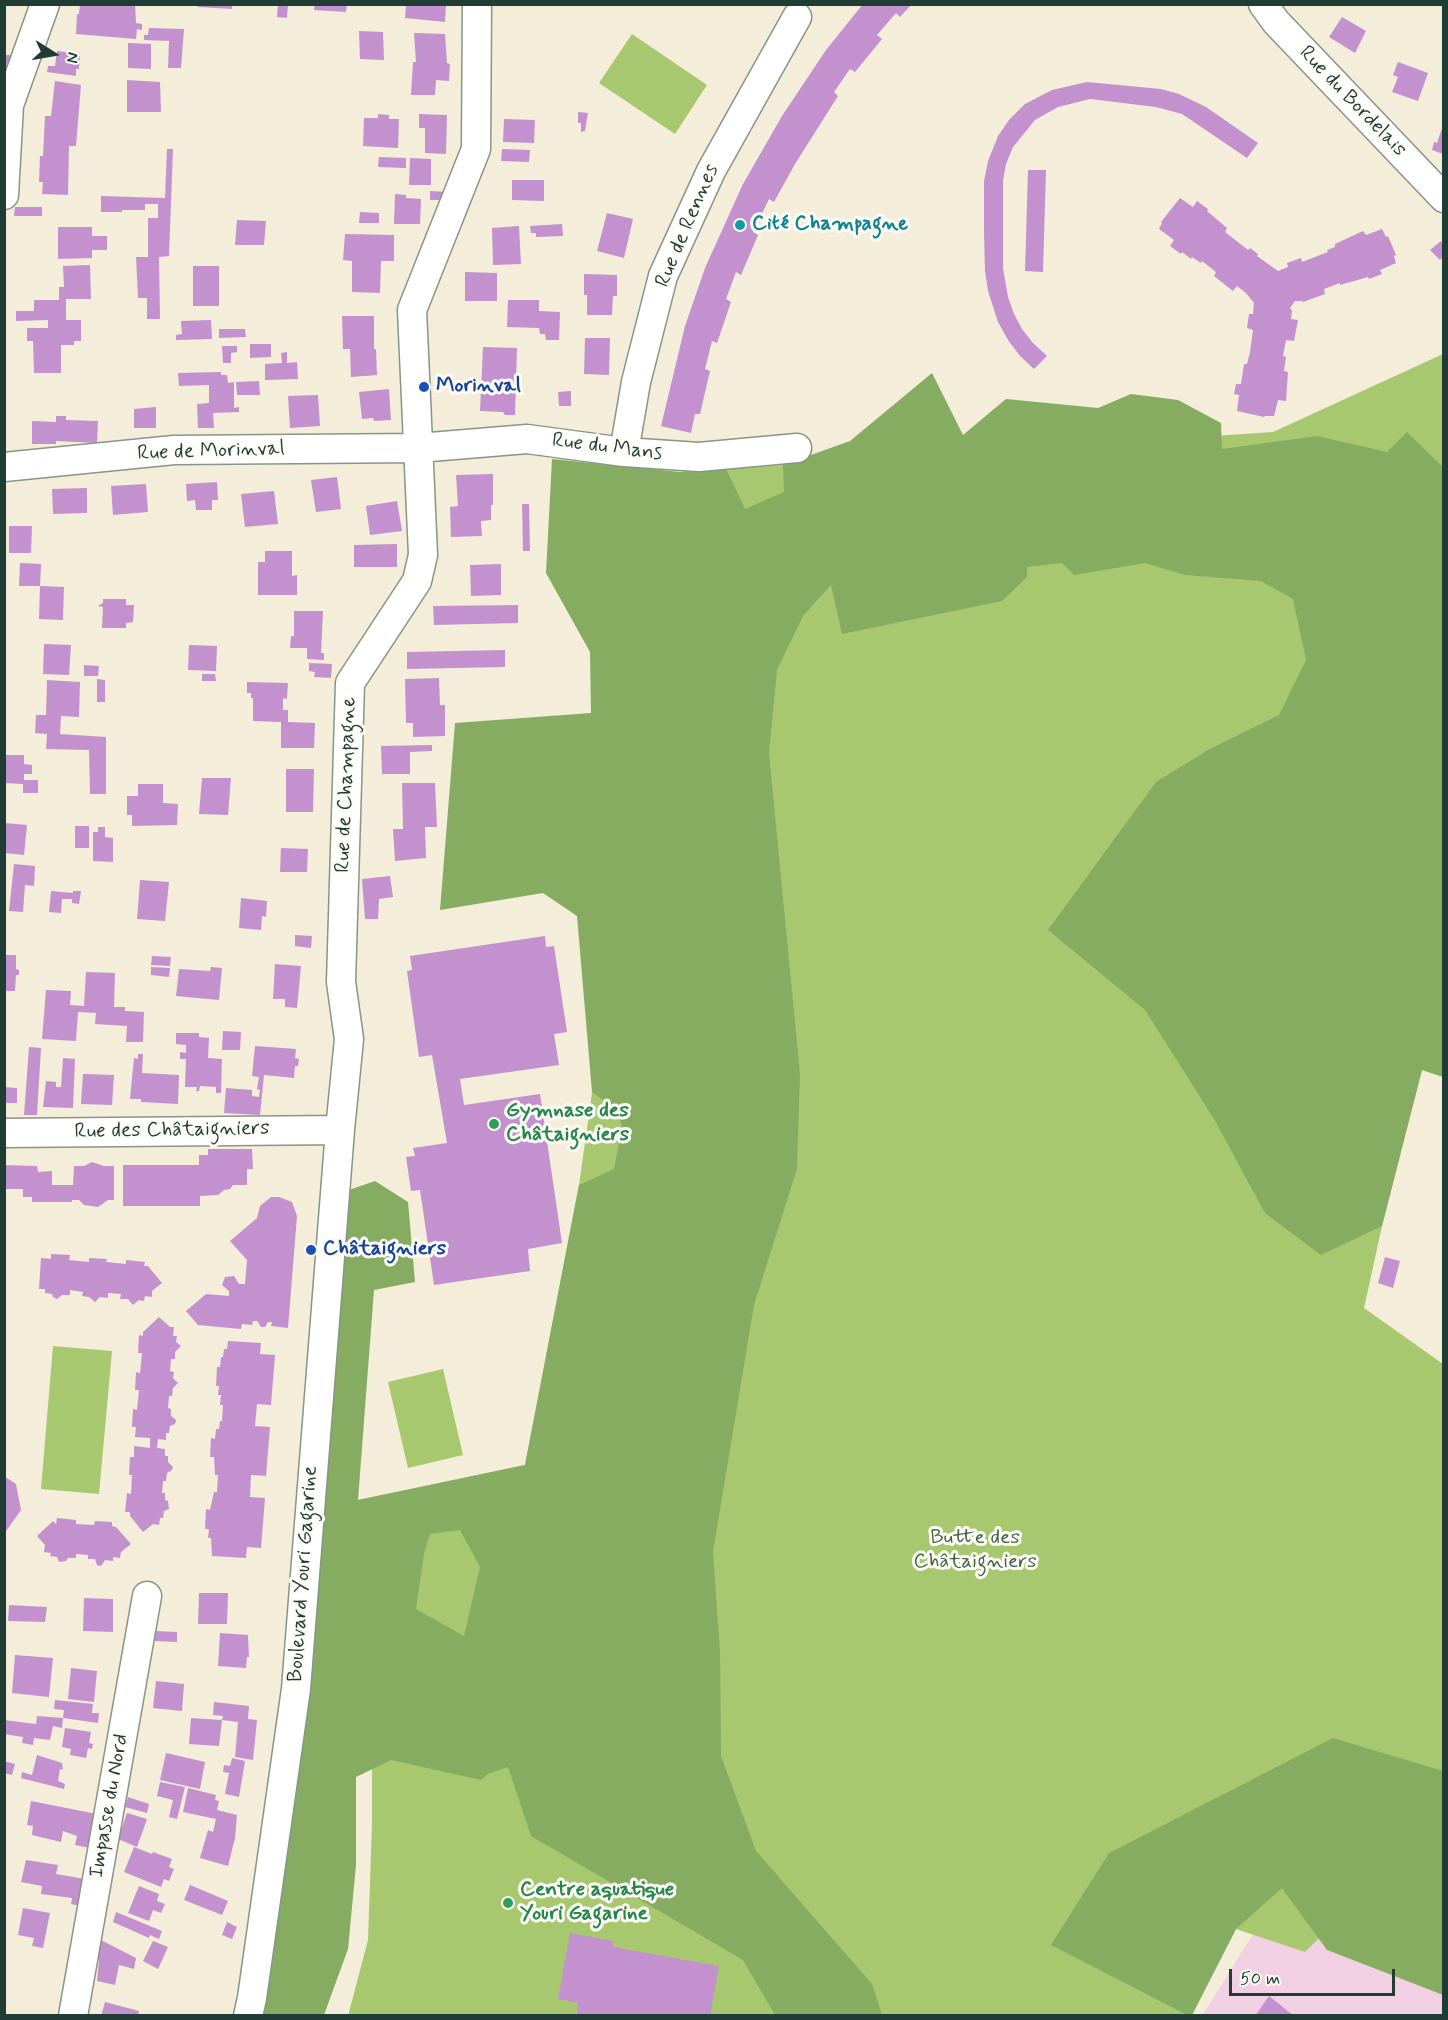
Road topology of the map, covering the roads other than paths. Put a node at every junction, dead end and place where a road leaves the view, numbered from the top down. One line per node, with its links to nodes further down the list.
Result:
1 (45, 4): 5 (street)
2 (477, 4): 7 (street, Rue de Champagne)
3 (1263, 4): 6 (street, Rue du Bordelais)
4 (797, 17): 9 (street, Rue de Rennes)
5 (4, 195)
6 (1443, 198)
7 (418, 448): 9 (street, Rue du Mans); 10 (street, Rue de Morinval); 11 (street, Rue de Champagne)
8 (797, 448): 9 (street, Rue du Mans)
9 (624, 452)
10 (4, 467)
11 (340, 1130): 12 (street, Rue des Châtaigniers); 15 (street, Boulevard Youri Gagarine)
12 (4, 1133)
13 (147, 1596): 14 (street, Impasse du Nord)
14 (73, 2016)
15 (248, 2016)

